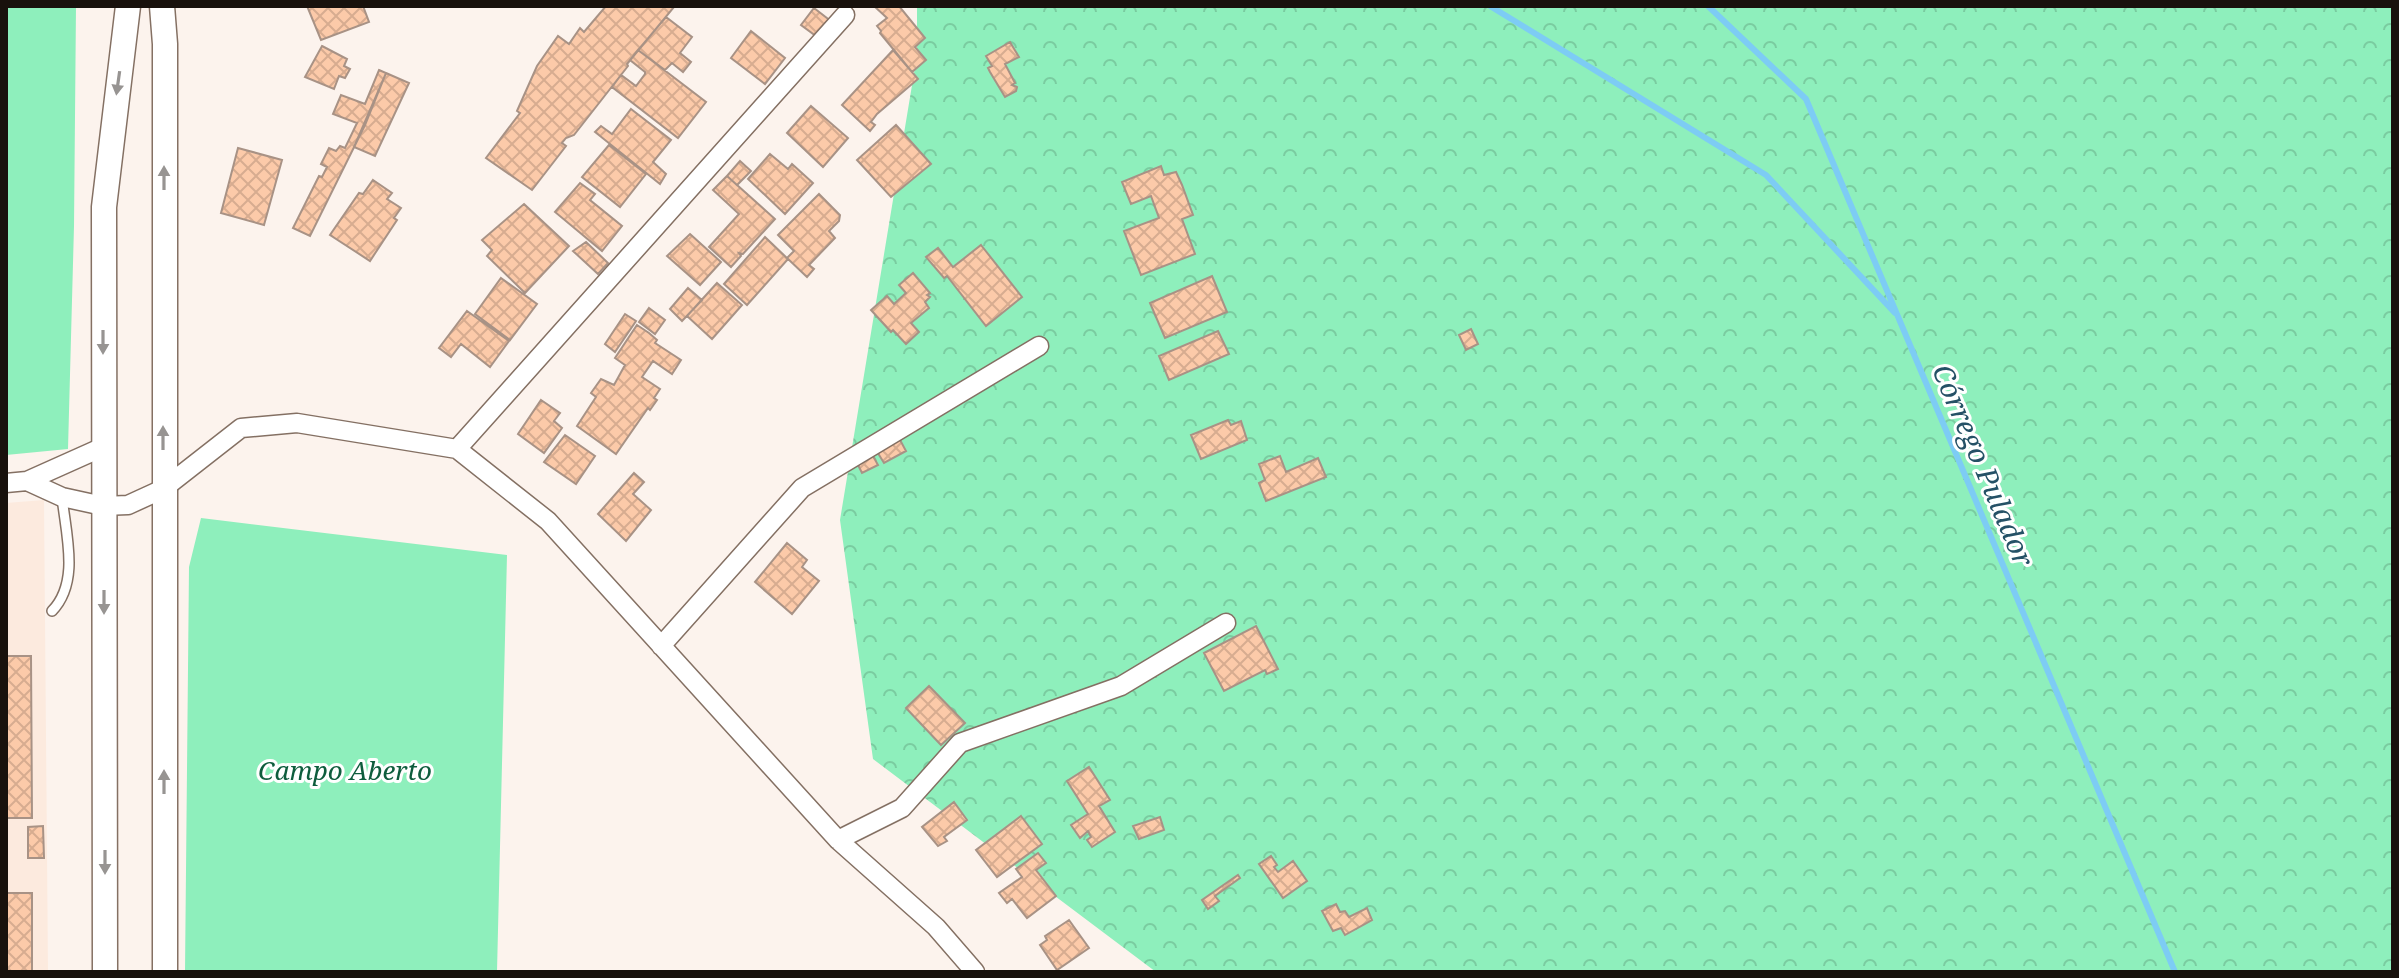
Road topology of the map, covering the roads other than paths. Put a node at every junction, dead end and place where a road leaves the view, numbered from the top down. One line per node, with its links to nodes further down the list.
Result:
1 (128, 6): 5 (street, one-way to 5)
2 (162, 6): 9 (street, one-way to 2)
3 (845, 15): 6 (street)
4 (1039, 346): 14 (street)
5 (103, 447): 7 (street); 11 (street)
6 (457, 449): 9 (street); 14 (street)
7 (27, 481): 8 (street); 10 (street)
8 (6, 483)
9 (163, 489): 11 (street); 17 (street, one-way to 9)
10 (62, 497): 11 (street); 12 (lane)
11 (103, 506): 16 (street, one-way to 16)
12 (52, 611)
13 (1226, 623): 15 (street)
14 (661, 646): 15 (street)
15 (838, 840): 18 (street)
16 (105, 972)
17 (165, 972)
18 (975, 972)

